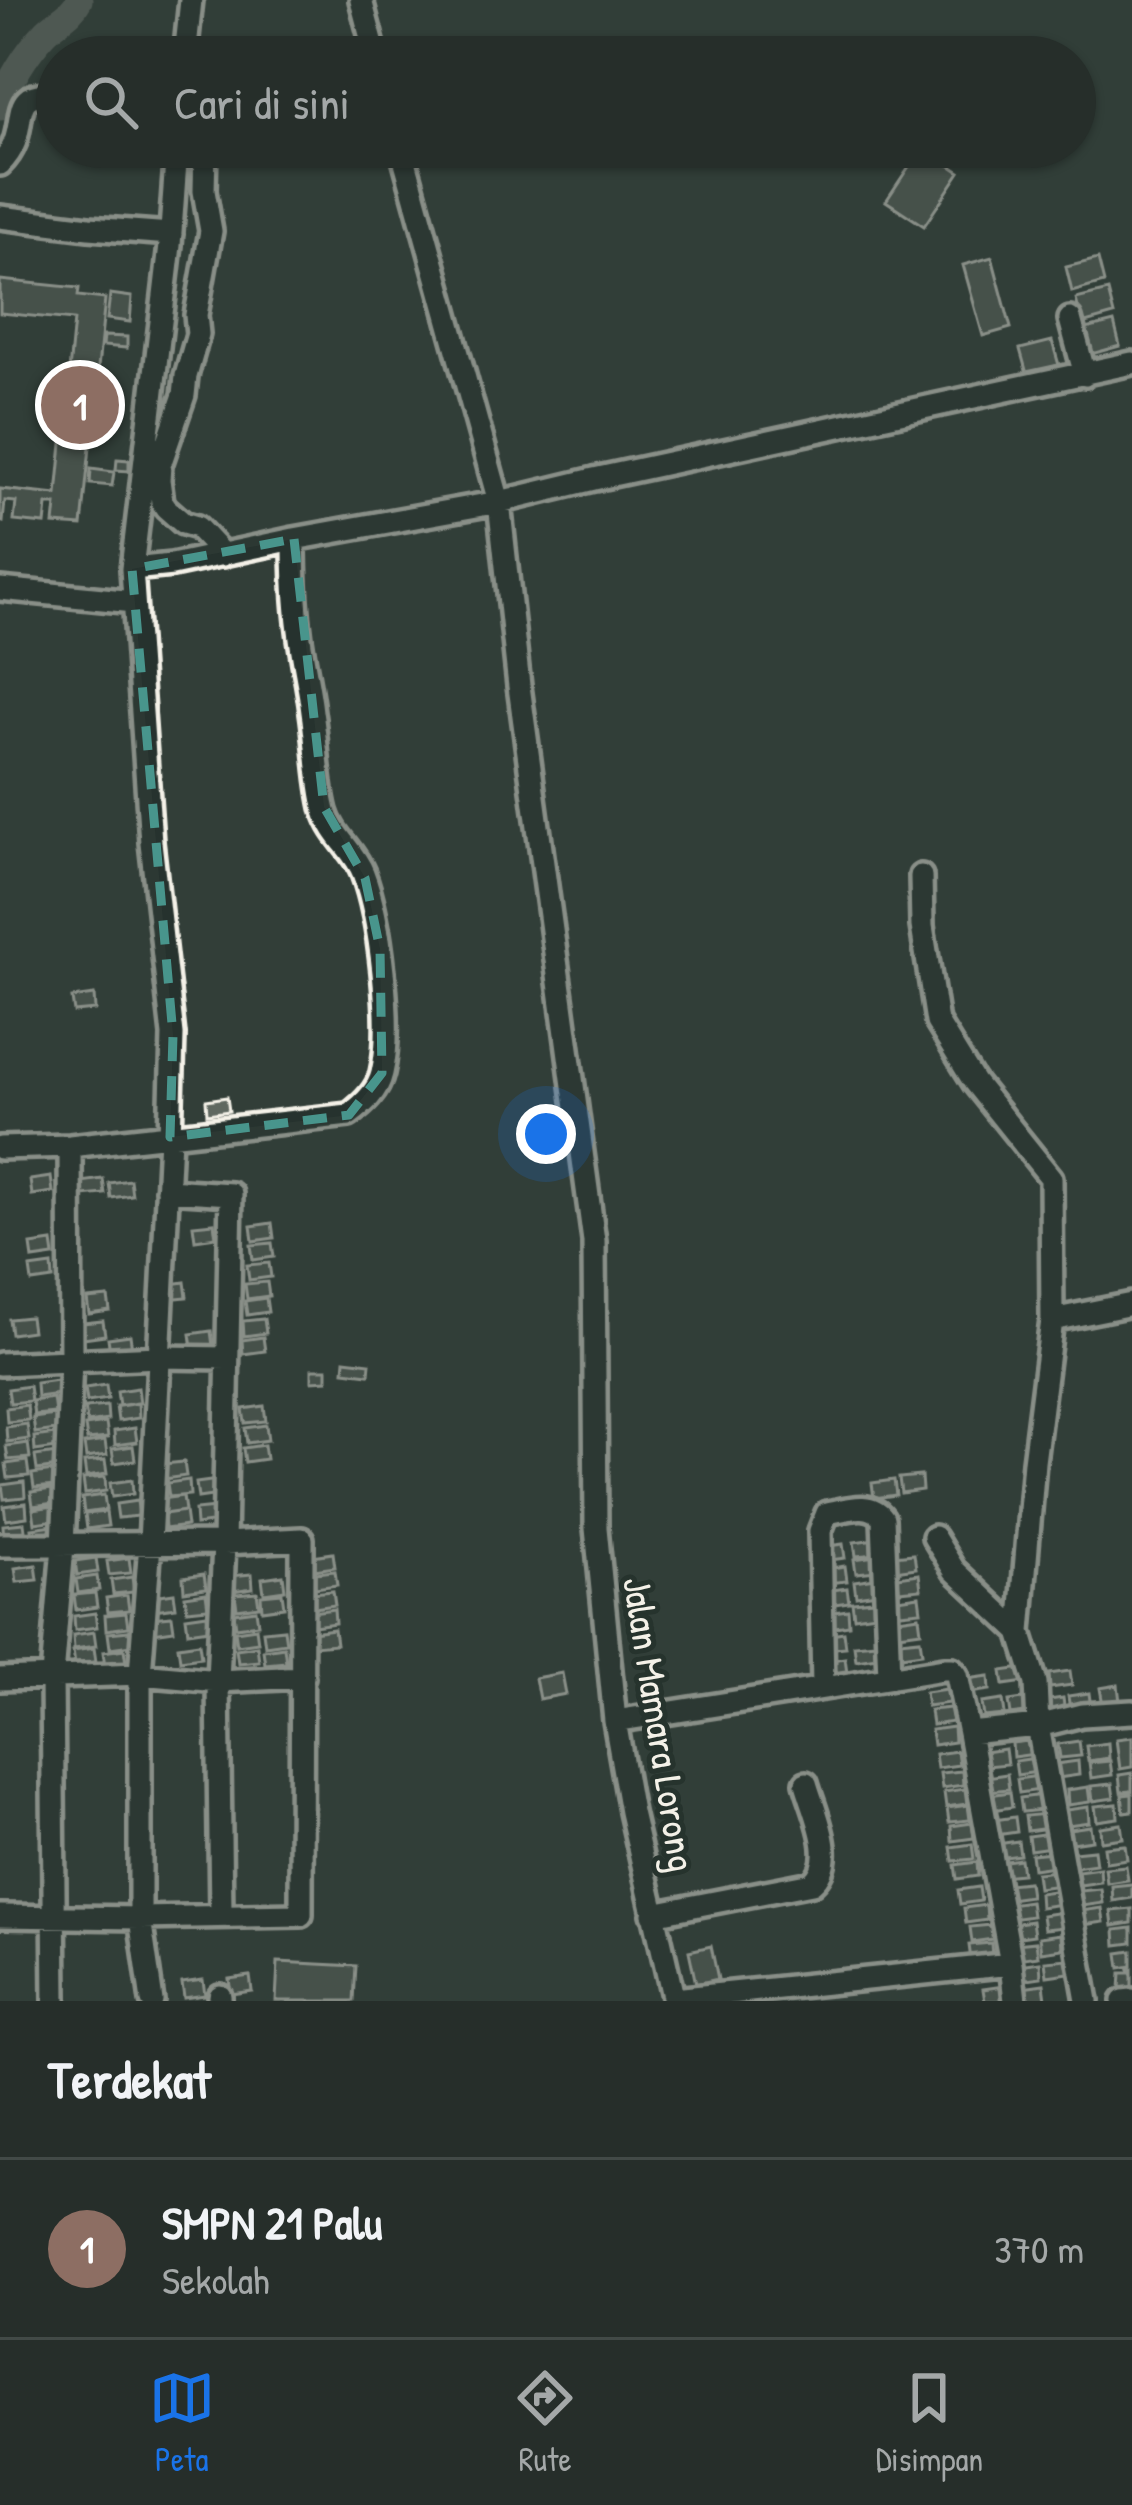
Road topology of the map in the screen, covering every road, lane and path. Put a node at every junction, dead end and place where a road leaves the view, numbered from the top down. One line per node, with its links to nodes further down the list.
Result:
1 (191, 0): 3 (street)
2 (361, 0): 4 (street)
3 (190, 36)
4 (370, 36)
5 (36, 93): 6 (street)
6 (0, 164)
7 (176, 168): 11 (street)
8 (205, 168): 17 (street)
9 (407, 168): 15 (street, Jalan Mamara Lorong)
10 (0, 217): 11 (street)
11 (171, 234): 18 (street)
12 (1070, 319): 14 (street)
13 (1132, 363): 14 (street)
14 (1085, 375): 15 (street)
15 (499, 502): 16 (street); 46 (street, Jalan Mamara Lorong)
16 (294, 539): 17 (street); 22 (street)
17 (223, 555): 18 (street)
18 (132, 569): 20 (street)
19 (0, 589): 20 (street)
20 (134, 602): 22 (street)
21 (921, 876): 27 (street)
22 (170, 1137): 23 (street); 25 (street)
23 (70, 1147): 24 (street); 30 (street)
24 (0, 1148)
25 (167, 1190): 28 (street); 29 (street)
26 (1132, 1304): 27 (street)
27 (1052, 1321): 37 (street)
28 (159, 1357): 29 (street); 30 (street); 34 (street)
29 (227, 1358): 33 (street)
30 (70, 1360): 31 (street); 36 (street)
31 (0, 1364)
32 (934, 1537): 37 (street)
33 (224, 1543): 34 (street); 40 (street); 43 (street)
34 (150, 1544): 36 (street); 38 (street)
35 (0, 1545): 36 (street)
36 (63, 1546): 39 (street)
37 (1020, 1632): 47 (street)
38 (140, 1673): 39 (street); 43 (street); 54 (street)
39 (52, 1676): 42 (street); 53 (street)
40 (303, 1677): 43 (street); 51 (street)
41 (890, 1677): 44 (street); 44 (street); 48 (street)
42 (0, 1678)
43 (218, 1681): 51 (street)
44 (823, 1688): 46 (street)
45 (1132, 1712): 47 (street)
46 (615, 1721): 50 (street, Jalan Mamara Lorong)
47 (1038, 1726): 48 (street); 60 (street)
48 (969, 1733): 55 (street)
49 (806, 1783): 50 (street)
50 (653, 1914): 56 (street, Jalan Mamara Lorong)
51 (221, 1915): 54 (street)
52 (0, 1916): 53 (street)
53 (53, 1917): 54 (street); 57 (street)
54 (140, 1918): 58 (street)
55 (1011, 1964): 56 (street); 59 (street)
56 (674, 2000)
57 (55, 2001)
58 (152, 2001)
59 (1015, 2001)
60 (1087, 2001)

